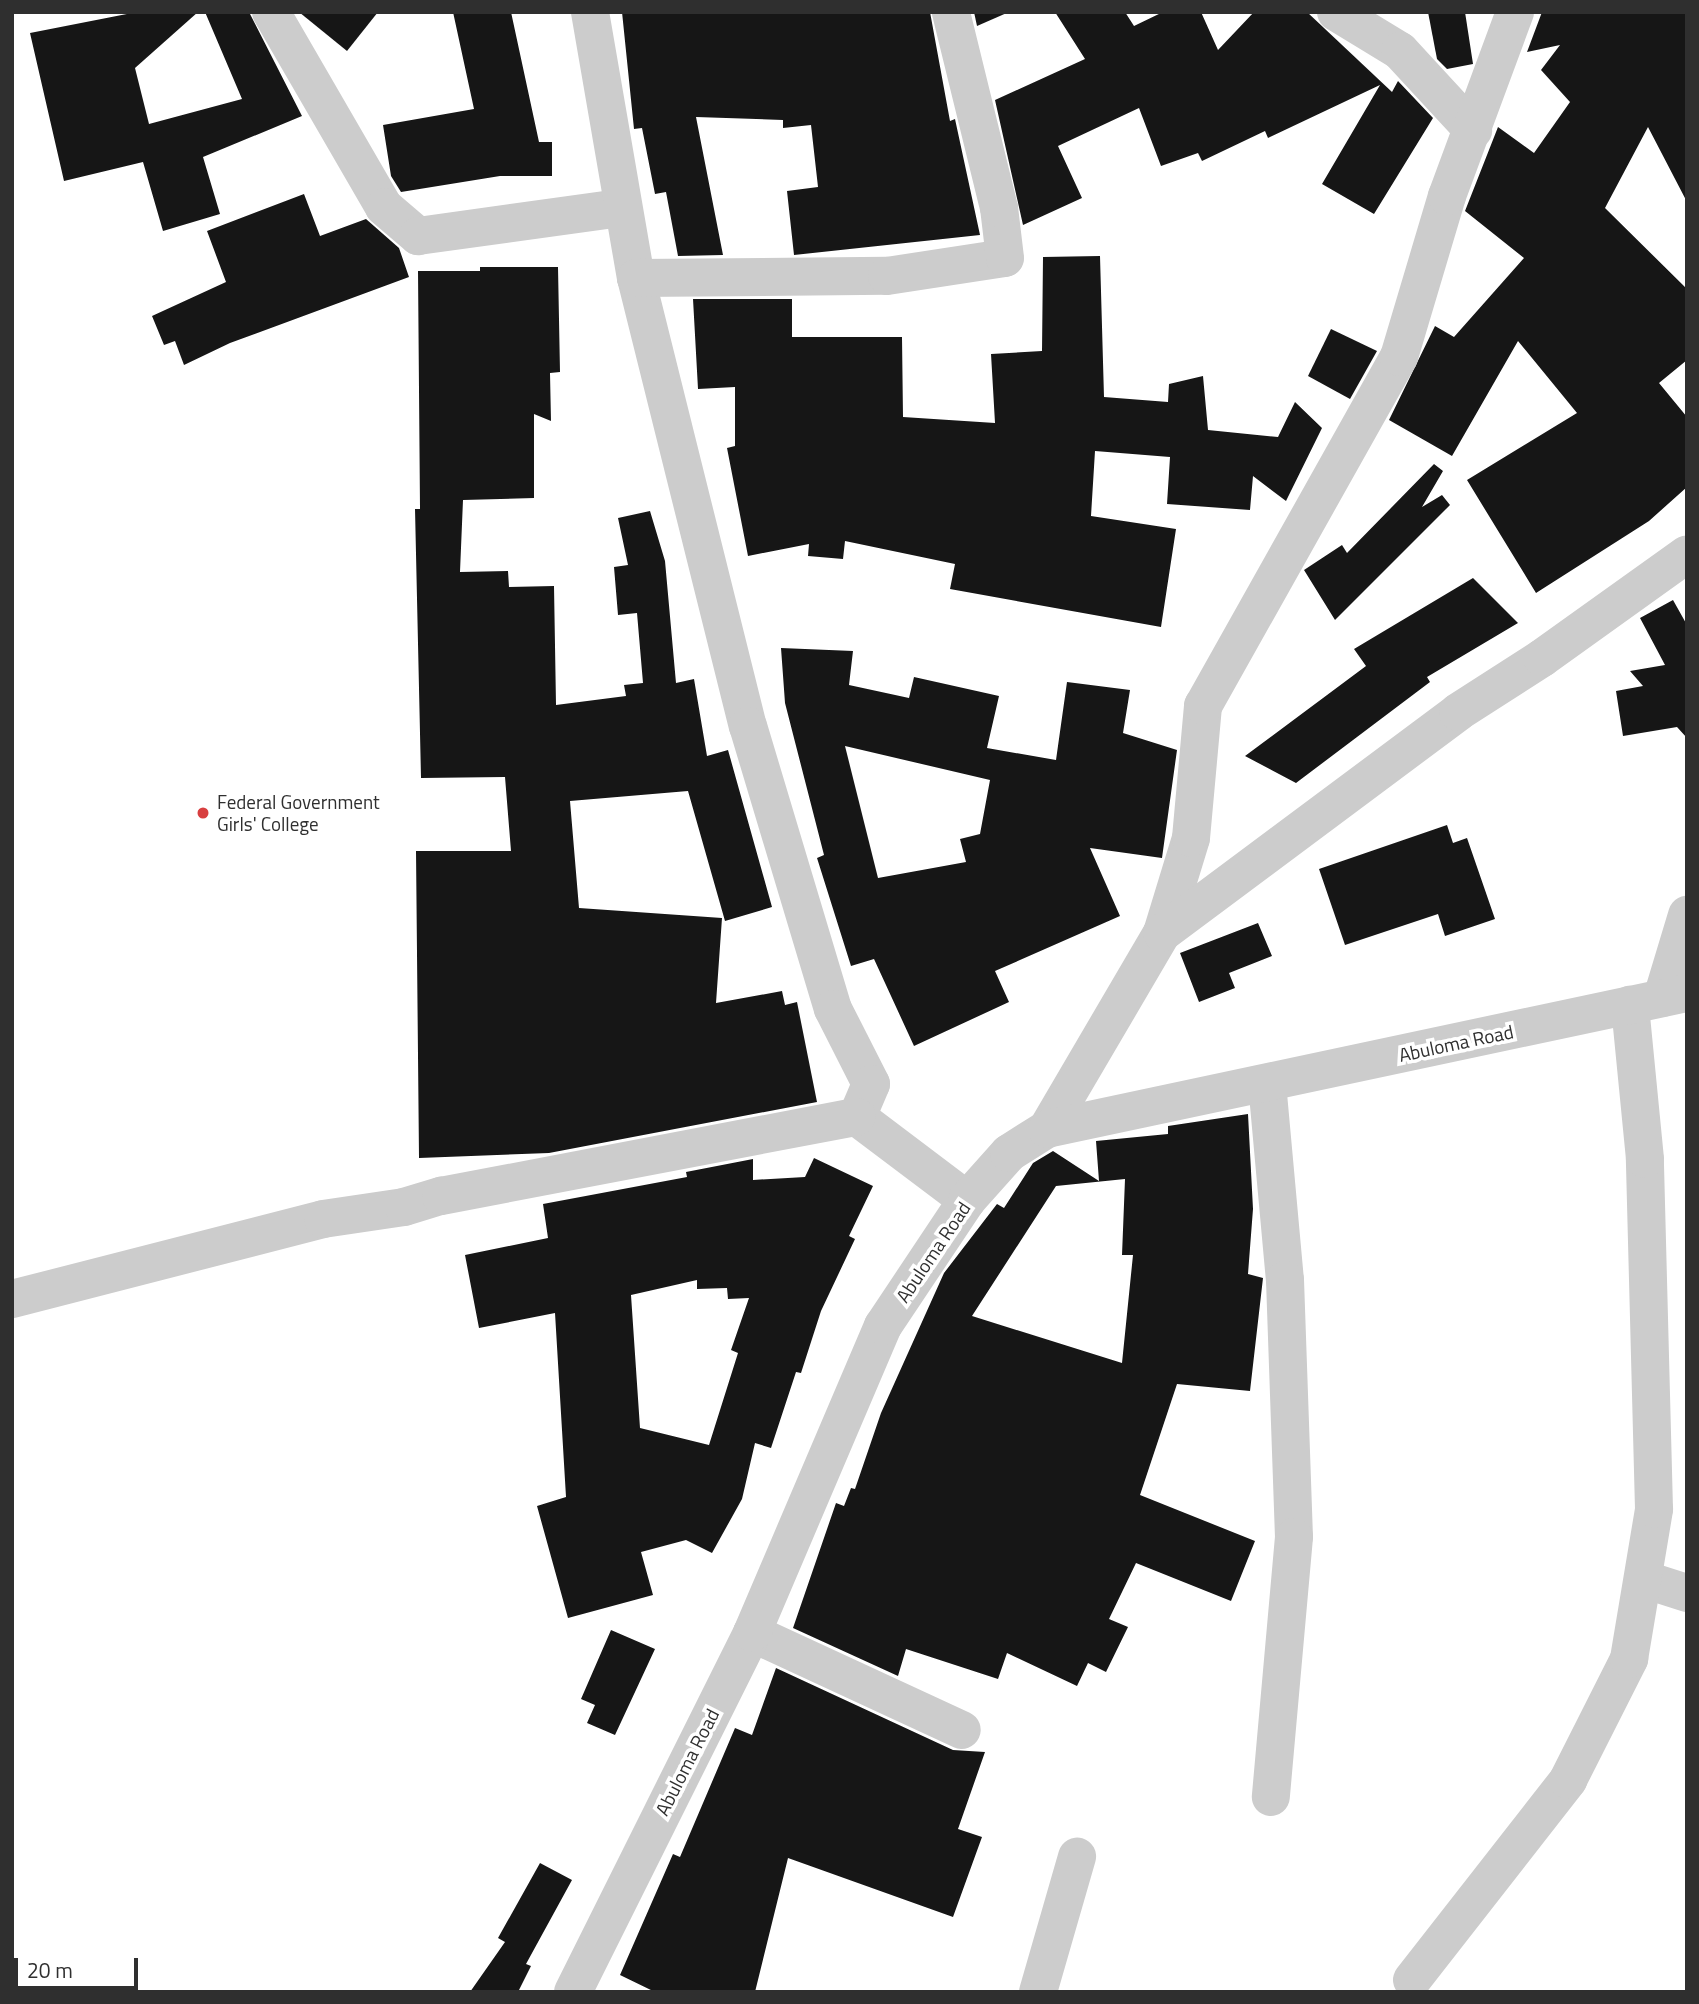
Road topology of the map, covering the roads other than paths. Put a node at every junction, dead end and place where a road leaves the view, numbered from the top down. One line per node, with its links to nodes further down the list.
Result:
1 (271, 12): 7 (street)
2 (590, 12): 7 (street)
3 (950, 12): 8 (street)
4 (1336, 12): 6 (street)
5 (1515, 12): 6 (street)
6 (1473, 130): 11 (street)
7 (621, 208): 8 (street)
8 (636, 278): 14 (street)
9 (1687, 554): 11 (street)
10 (1687, 915): 12 (street)
11 (1162, 933): 15 (street)
12 (1660, 999): 13 (street, Abuloma Road); 18 (street)
13 (1267, 1083): 15 (street, Abuloma Road); 22 (street)
14 (858, 1116): 16 (street); 17 (street)
15 (1047, 1129): 16 (street, Abuloma Road)
16 (967, 1200): 20 (street, Abuloma Road)
17 (12, 1299)
18 (1643, 1579): 19 (street); 24 (street)
19 (1687, 1593)
20 (752, 1633): 21 (street); 25 (street, Abuloma Road)
21 (962, 1730)
22 (1271, 1797)
23 (1077, 1857): 26 (street)
24 (1412, 1980)
25 (584, 1988)
26 (1038, 1992)

